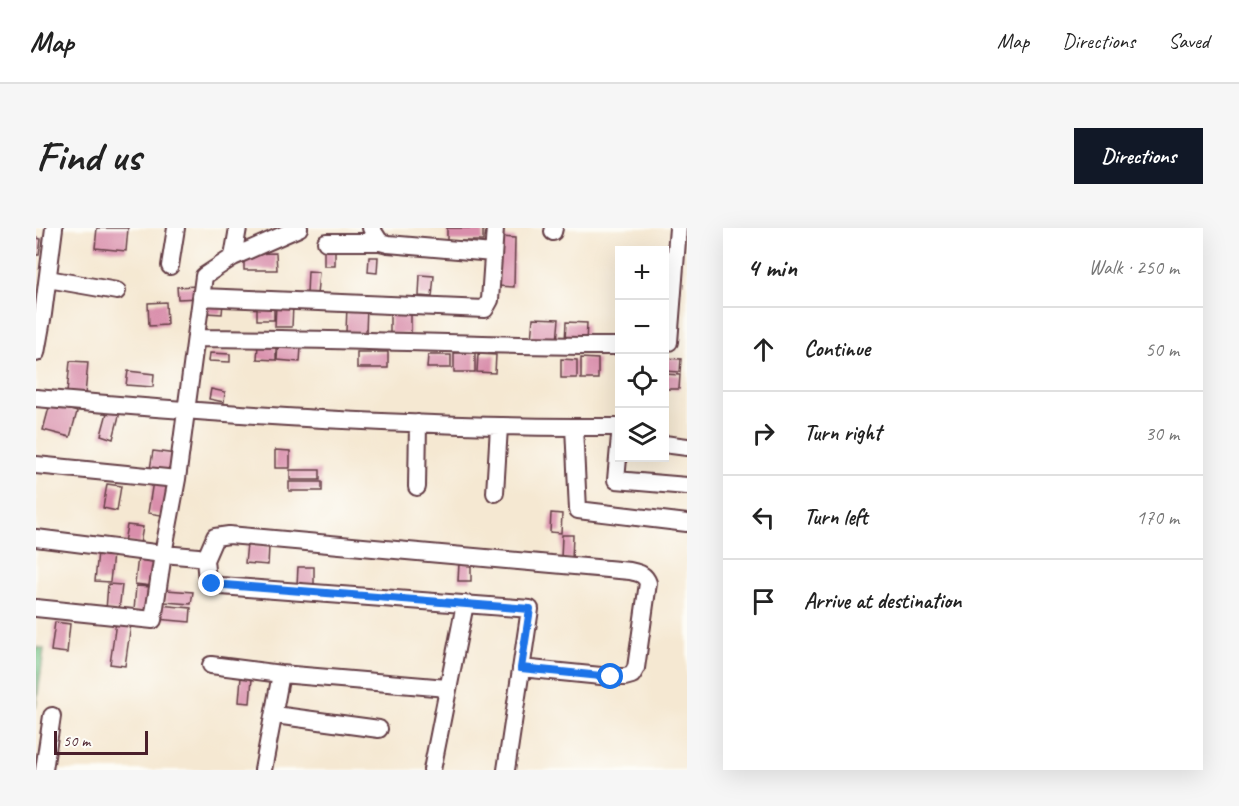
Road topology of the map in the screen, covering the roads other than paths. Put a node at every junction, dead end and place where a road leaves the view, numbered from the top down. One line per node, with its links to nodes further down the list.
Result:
1 (54, 228): 12 (street)
2 (176, 228): 11 (street)
3 (238, 228): 10 (street)
4 (299, 228): 10 (street)
5 (495, 228): 9 (street)
6 (681, 231): 16 (street)
7 (376, 235): 8 (street); 9 (street)
8 (326, 242)
9 (493, 253): 14 (street)
10 (233, 257): 14 (street)
11 (170, 266)
12 (48, 279): 13 (street); 15 (street)
13 (117, 291)
14 (201, 297): 17 (street)
15 (40, 313): 20 (street)
16 (679, 325): 18 (street)
17 (196, 338): 19 (street); 22 (street)
18 (669, 342)
19 (615, 346)
20 (36, 354)
21 (36, 398): 22 (street)
22 (185, 411): 23 (street); 31 (street)
23 (418, 423): 24 (street); 33 (street)
24 (499, 426): 25 (street); 34 (street)
25 (574, 427): 26 (street); 35 (street)
26 (615, 427)
27 (669, 445): 28 (street)
28 (687, 447)
29 (617, 462): 32 (street)
30 (36, 465): 31 (street)
31 (177, 479): 37 (street)
32 (687, 486)
33 (417, 487)
34 (495, 493)
35 (687, 523)
36 (36, 538): 37 (street)
37 (163, 554): 38 (street); 40 (street)
38 (205, 560): 39 (street); 42 (street)
39 (465, 604): 42 (street); 44 (street)
40 (36, 608)
41 (211, 665): 43 (street)
42 (521, 668): 48 (street)
43 (281, 674): 44 (street); 45 (street)
44 (447, 688): 51 (street)
45 (275, 715): 47 (street); 50 (street)
46 (52, 716): 49 (street)
47 (379, 729)
48 (510, 769)
49 (44, 770)
50 (263, 770)
51 (432, 770)

